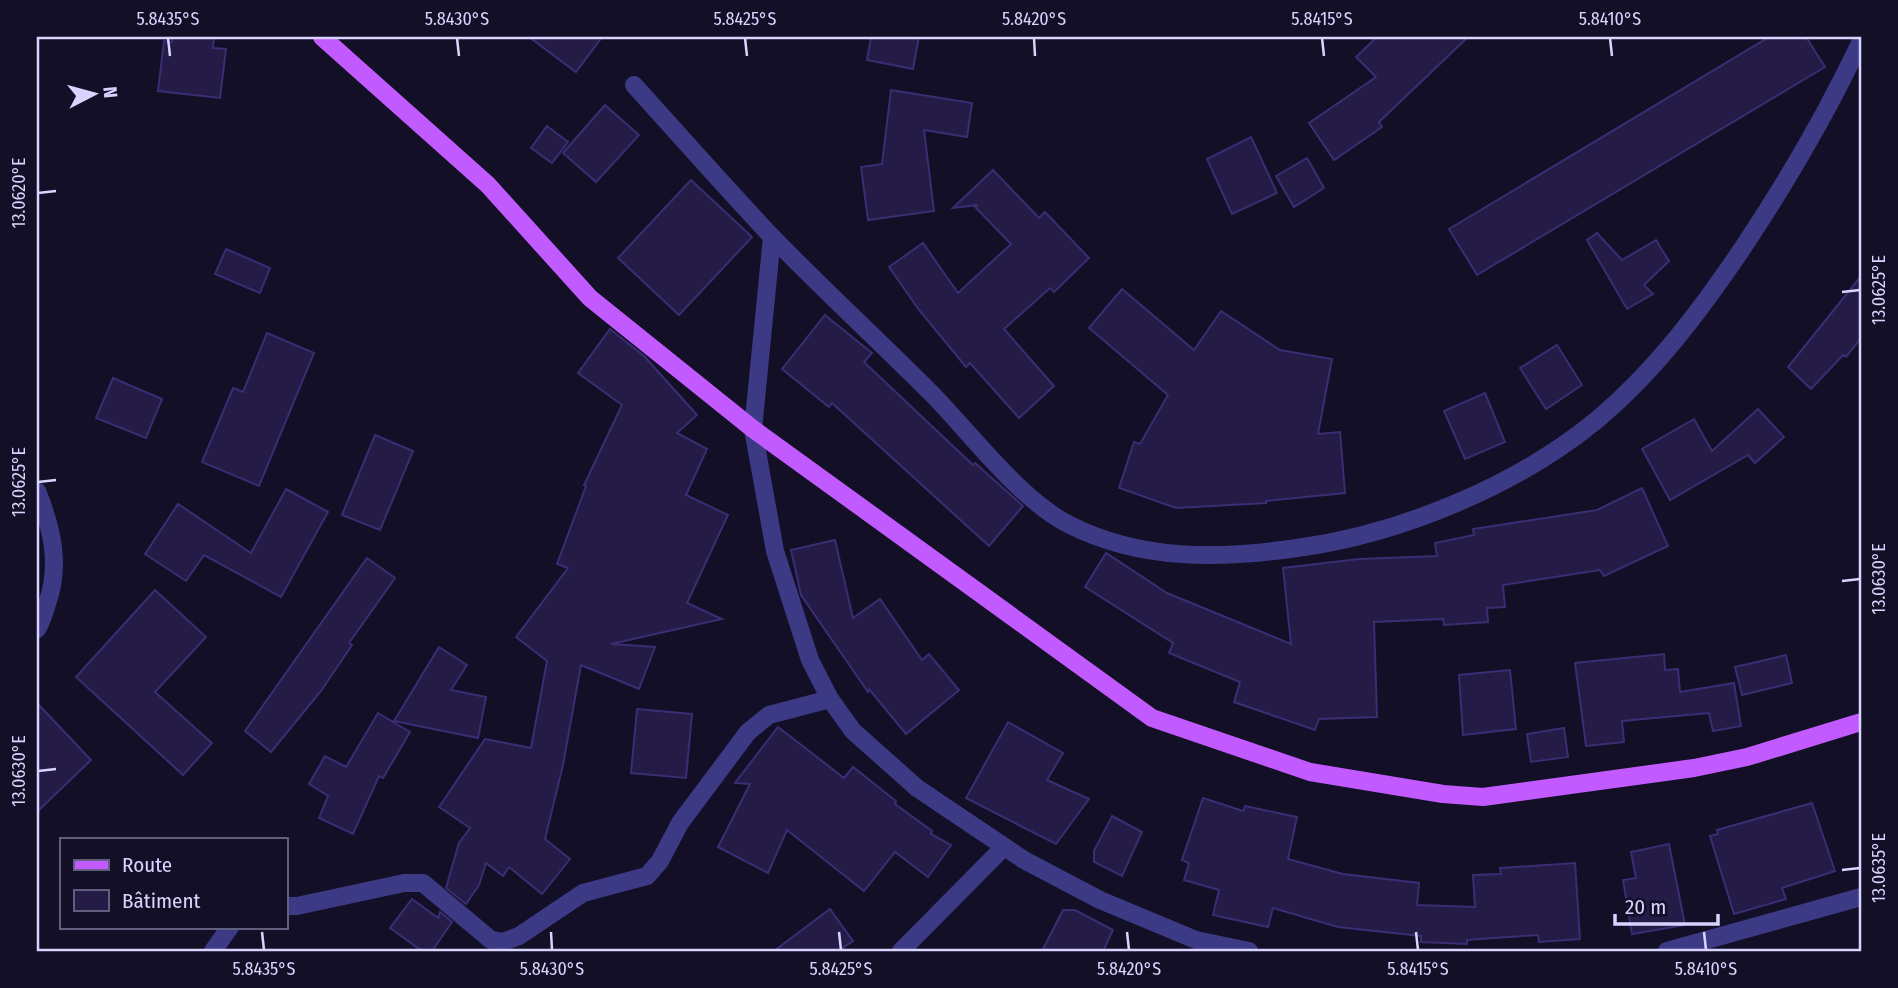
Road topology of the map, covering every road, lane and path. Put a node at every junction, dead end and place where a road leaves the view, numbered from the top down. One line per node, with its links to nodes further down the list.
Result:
1 (322, 37): 5 (main road)
2 (1861, 41): 4 (street)
3 (634, 85): 4 (street)
4 (772, 237): 5 (street)
5 (753, 429): 8 (street); 9 (main road)
6 (37, 491): 7 (street)
7 (37, 629)
8 (830, 699): 10 (street); 12 (street)
9 (1861, 722)
10 (1004, 847): 15 (street); 16 (street)
11 (1861, 897): 17 (street)
12 (287, 906)
13 (229, 928): 14 (street)
14 (213, 951)
15 (901, 951)
16 (1249, 951)
17 (1667, 951)

